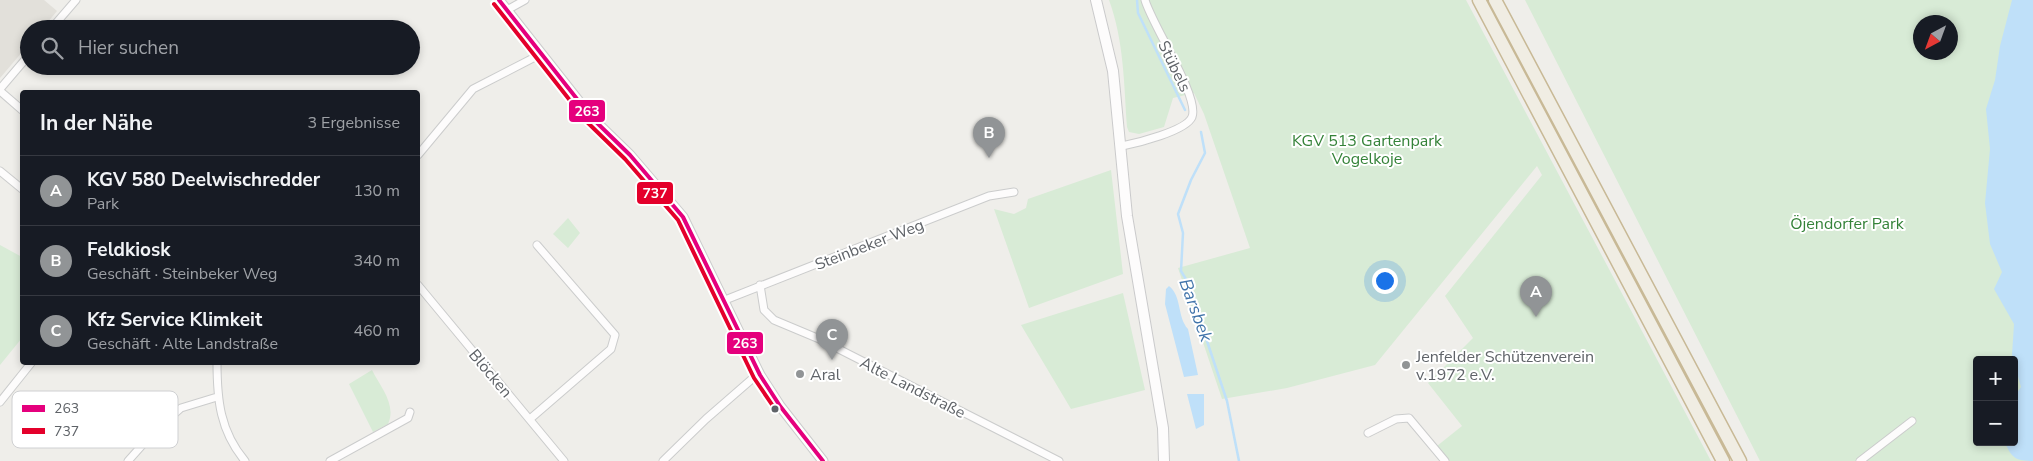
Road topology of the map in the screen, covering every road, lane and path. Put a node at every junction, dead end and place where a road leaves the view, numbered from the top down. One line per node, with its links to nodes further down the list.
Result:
1 (76, 0): 9 (street)
2 (499, 0): 8 (street)
3 (525, 0): 8 (street)
4 (1096, 0): 14 (main road)
5 (1145, 0): 14 (street, Stübels)
6 (1495, 0): 44 (highway)
7 (1480, 3): 43 (highway)
8 (507, 10): 10 (street)
9 (59, 20)
10 (541, 54): 15 (street); 22 (street)
11 (20, 66): 12 (street)
12 (0, 90): 13 (street)
13 (20, 108)
14 (1122, 146): 41 (main road)
15 (420, 153)
16 (0, 171): 17 (street)
17 (20, 187)
18 (1014, 192): 20 (street, Steinbeker Weg)
19 (537, 245): 30 (street)
20 (760, 285): 22 (street, Steinbeker Weg); 40 (street, Alte Landstraße)
21 (420, 287): 30 (street, Blöcken)
22 (724, 300): 25 (street)
23 (30, 365): 27 (street)
24 (217, 365): 26 (street)
25 (760, 375): 38 (street); 39 (street)
26 (217, 397): 28 (street); 35 (street)
27 (0, 402)
28 (178, 411)
29 (410, 412): 36 (street)
30 (530, 419): 37 (street, Blöcken)
31 (1912, 421): 45 (street)
32 (1368, 433): 42 (street)
33 (140, 448): 34 (street)
34 (128, 461)
35 (245, 461)
36 (330, 461)
37 (564, 461)
38 (663, 461)
39 (823, 461)
40 (1059, 461)
41 (1164, 461)
42 (1445, 461)
43 (1723, 461)
44 (1740, 461)
45 (1860, 461)

